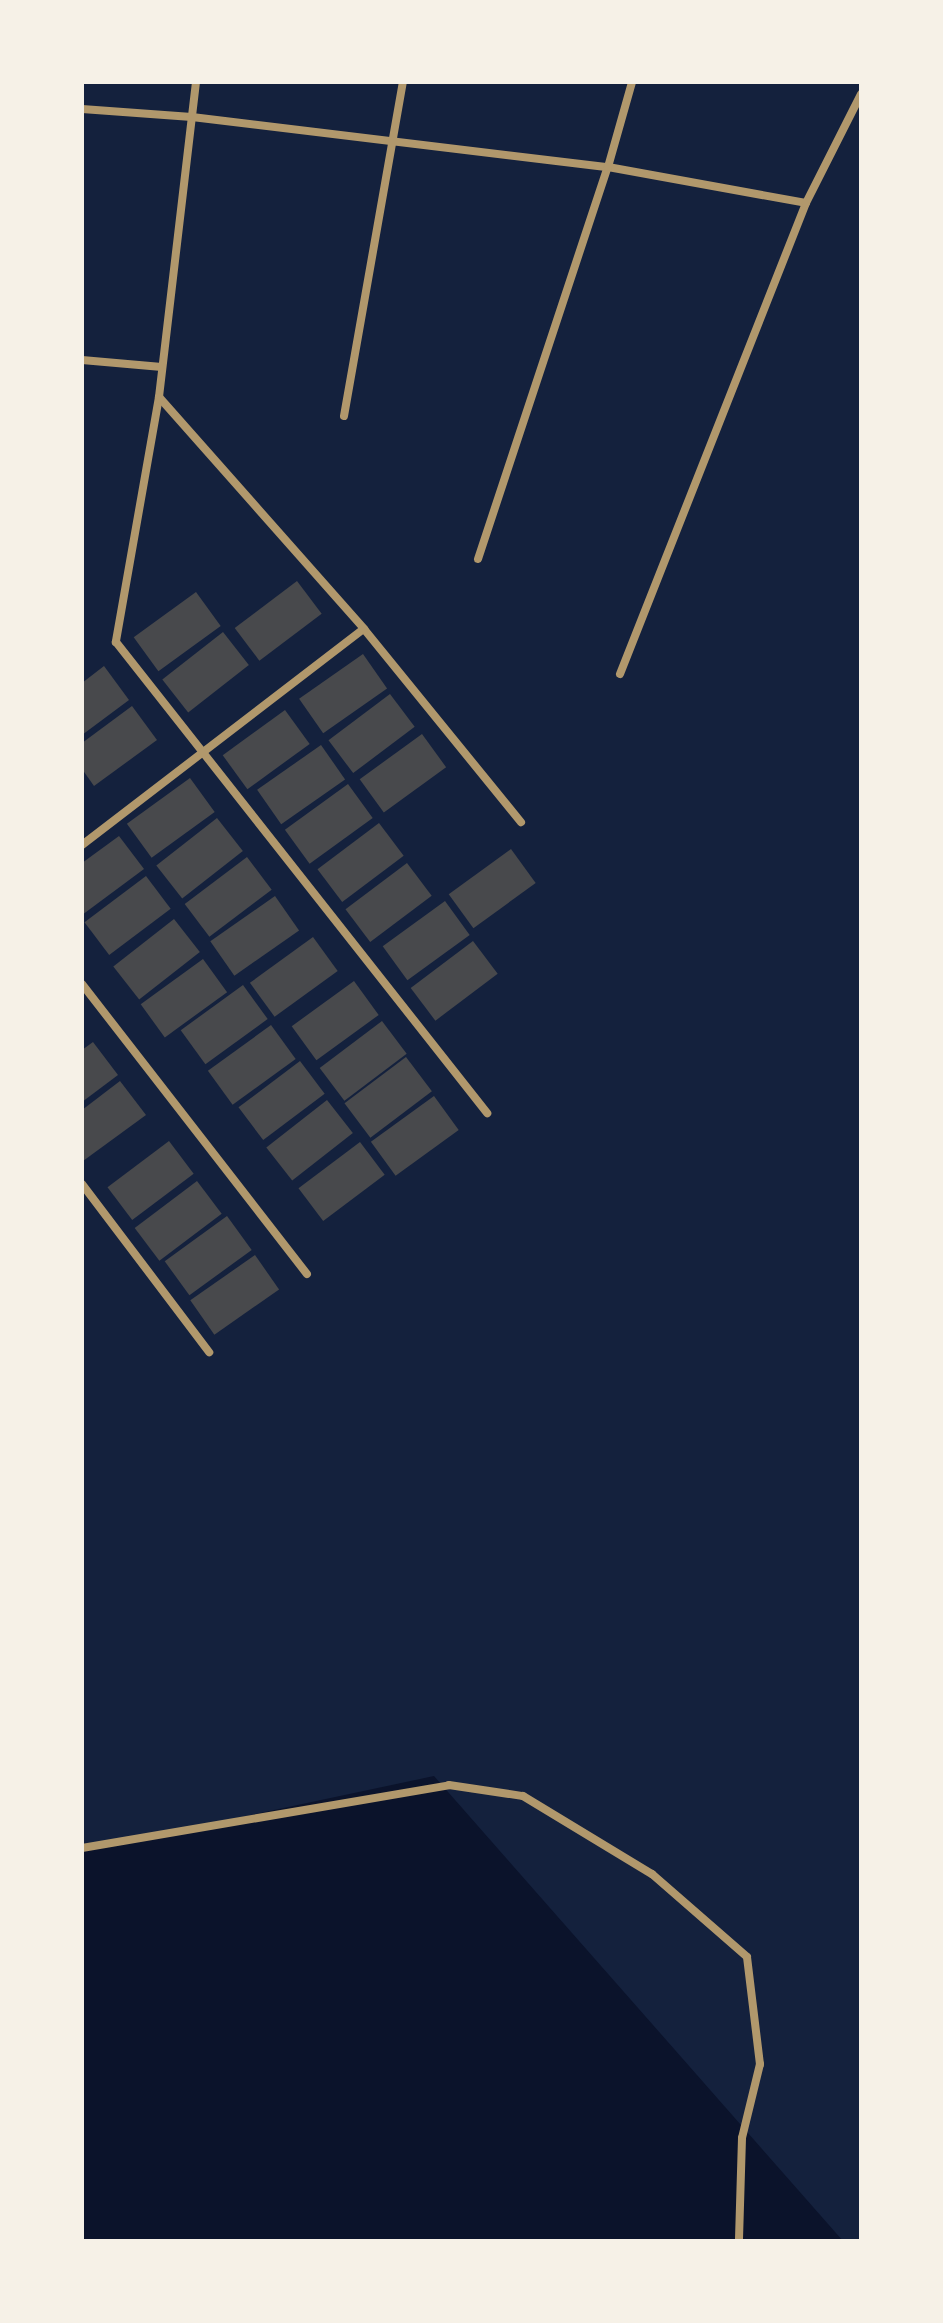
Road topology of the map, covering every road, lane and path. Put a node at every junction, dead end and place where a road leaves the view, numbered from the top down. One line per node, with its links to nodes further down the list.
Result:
1 (196, 82): 6 (street)
2 (403, 82): 7 (street)
3 (632, 82): 8 (street)
4 (861, 94): 9 (street)
5 (82, 109): 6 (street)
6 (192, 117): 7 (street); 11 (street)
7 (394, 144): 8 (street); 13 (street)
8 (608, 167): 9 (street); 14 (street)
9 (806, 203): 16 (street)
10 (82, 360): 11 (street)
11 (162, 367): 12 (street)
12 (159, 397): 15 (street); 17 (street)
13 (344, 416)
14 (478, 559)
15 (364, 629): 17 (street); 18 (street)
16 (620, 674)
17 (203, 752): 19 (street); 21 (street)
18 (521, 822)
19 (82, 845)
20 (82, 984): 23 (street)
21 (487, 1113)
22 (82, 1184): 24 (street)
23 (307, 1274)
24 (209, 1352)
25 (82, 1848): 26 (street)
26 (739, 2241)

